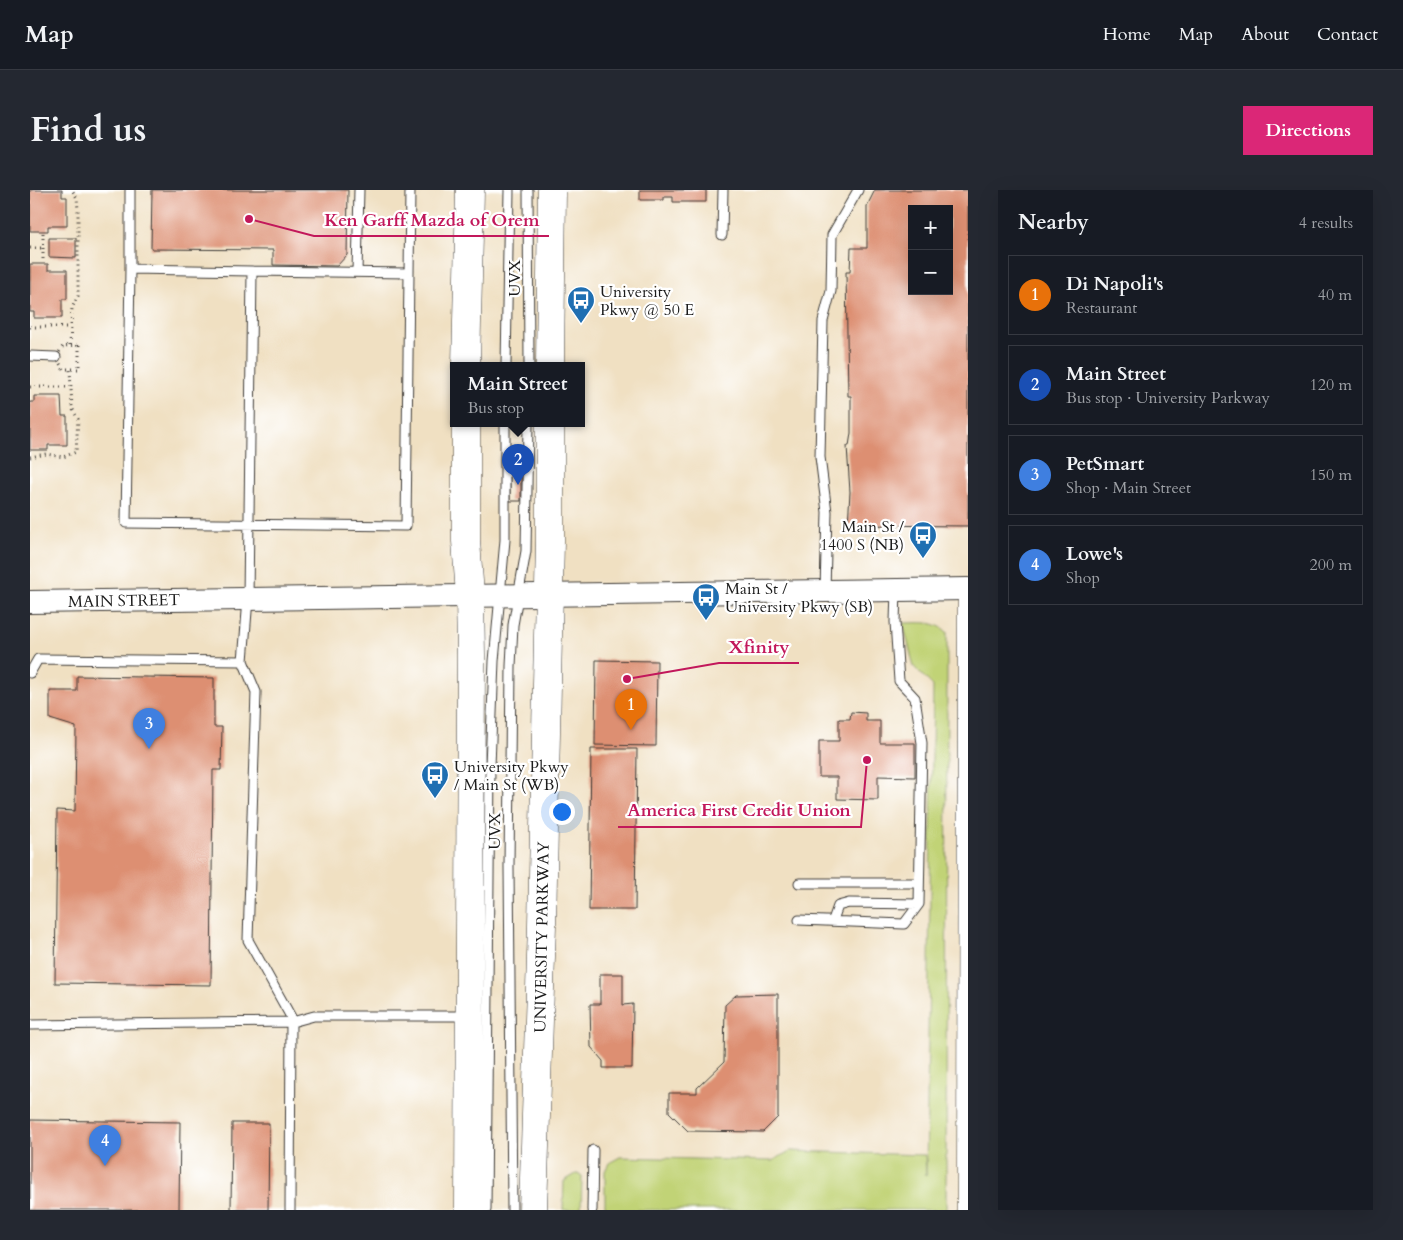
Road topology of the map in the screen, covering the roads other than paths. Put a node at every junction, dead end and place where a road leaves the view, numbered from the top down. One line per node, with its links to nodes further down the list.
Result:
1 (130, 190): 11 (lane)
2 (359, 190): 13 (lane)
3 (410, 190): 14 (lane)
4 (470, 190): 17 (main road)
5 (509, 190): 18 (lane)
6 (528, 190): 19 (lane, UVX)
7 (552, 190): 20 (main road)
8 (723, 190): 10 (lane)
9 (858, 190): 27 (lane)
10 (722, 235)
11 (130, 269): 12 (lane); 25 (lane)
12 (252, 271): 13 (lane); 25 (lane)
13 (357, 272): 14 (lane)
14 (409, 272): 25 (lane)
15 (30, 356): 16 (lane)
16 (56, 357)
17 (466, 362)
18 (506, 362)
19 (529, 362)
20 (550, 362)
21 (466, 427): 29 (main road)
22 (505, 427): 30 (lane, UVX)
23 (528, 427): 30 (lane, UVX)
24 (550, 427): 31 (main road, UNIVERSITY PARKWAY)
25 (249, 524): 32 (lane)
26 (967, 589): 28 (street, MAIN STREET); 45 (street)
27 (825, 590): 28 (street, MAIN STREET); 31 (street, MAIN STREET)
28 (896, 590): 37 (lane)
29 (470, 595): 30 (street, MAIN STREET); 32 (street, MAIN STREET); 41 (main road)
30 (510, 595): 31 (street, MAIN STREET); 48 (lane, UVX); 49 (lane, UVX)
31 (548, 595): 50 (main road, UNIVERSITY PARKWAY)
32 (248, 599): 33 (street, MAIN STREET); 34 (lane)
33 (30, 602)
34 (243, 661): 35 (lane); 42 (lane)
35 (30, 673)
36 (800, 882): 37 (lane)
37 (919, 883): 38 (lane)
38 (919, 904): 40 (lane); 40 (lane)
39 (799, 920): 40 (lane)
40 (833, 920)
41 (471, 1016): 42 (lane); 47 (main road)
42 (292, 1022): 43 (lane); 46 (lane)
43 (30, 1025)
44 (594, 1150): 51 (lane)
45 (967, 1155): 52 (street)
46 (290, 1210)
47 (469, 1210)
48 (486, 1210)
49 (512, 1210)
50 (533, 1210)
51 (592, 1210)
52 (966, 1210)

